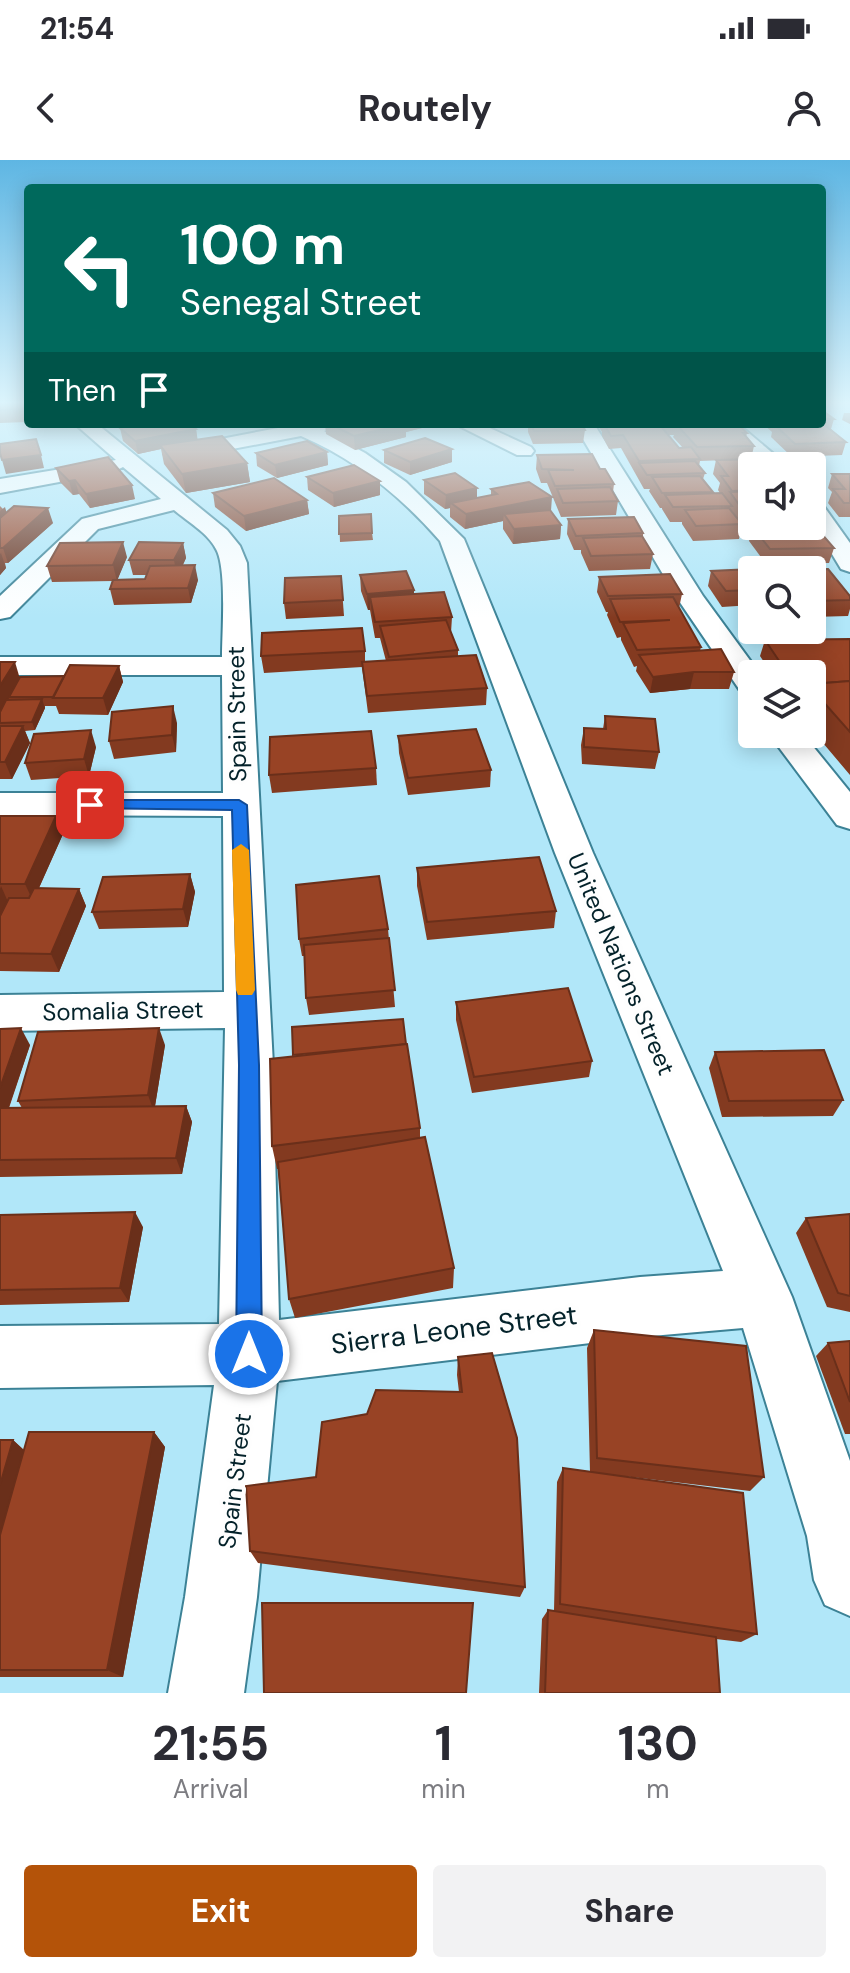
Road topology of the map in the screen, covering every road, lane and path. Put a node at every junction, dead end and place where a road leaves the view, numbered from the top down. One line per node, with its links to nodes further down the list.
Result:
1 (57, 476): 5 (street)
2 (147, 476): 6 (street, Spain Street)
3 (387, 476): 19 (street, United Nations Street)
4 (616, 476): 10 (street)
5 (0, 486)
6 (178, 502): 9 (street); 12 (street, Spain Street)
7 (826, 527): 8 (street)
8 (850, 564)
9 (0, 611)
10 (738, 665)
11 (0, 666): 12 (street)
12 (236, 666): 15 (street, Spain Street)
13 (797, 748): 16 (street)
14 (0, 804): 15 (street)
15 (239, 805): 17 (street, Spain Street)
16 (850, 817)
17 (246, 1010): 18 (street, Somalia Street); 20 (street, Spain Street)
18 (0, 1013)
19 (763, 1297): 20 (street, Sierra Leone Street); 22 (street, United Nations Street)
20 (249, 1354): 21 (street, Sierra Leone Street); 23 (street, Spain Street)
21 (0, 1357)
22 (850, 1580)
23 (206, 1693)

